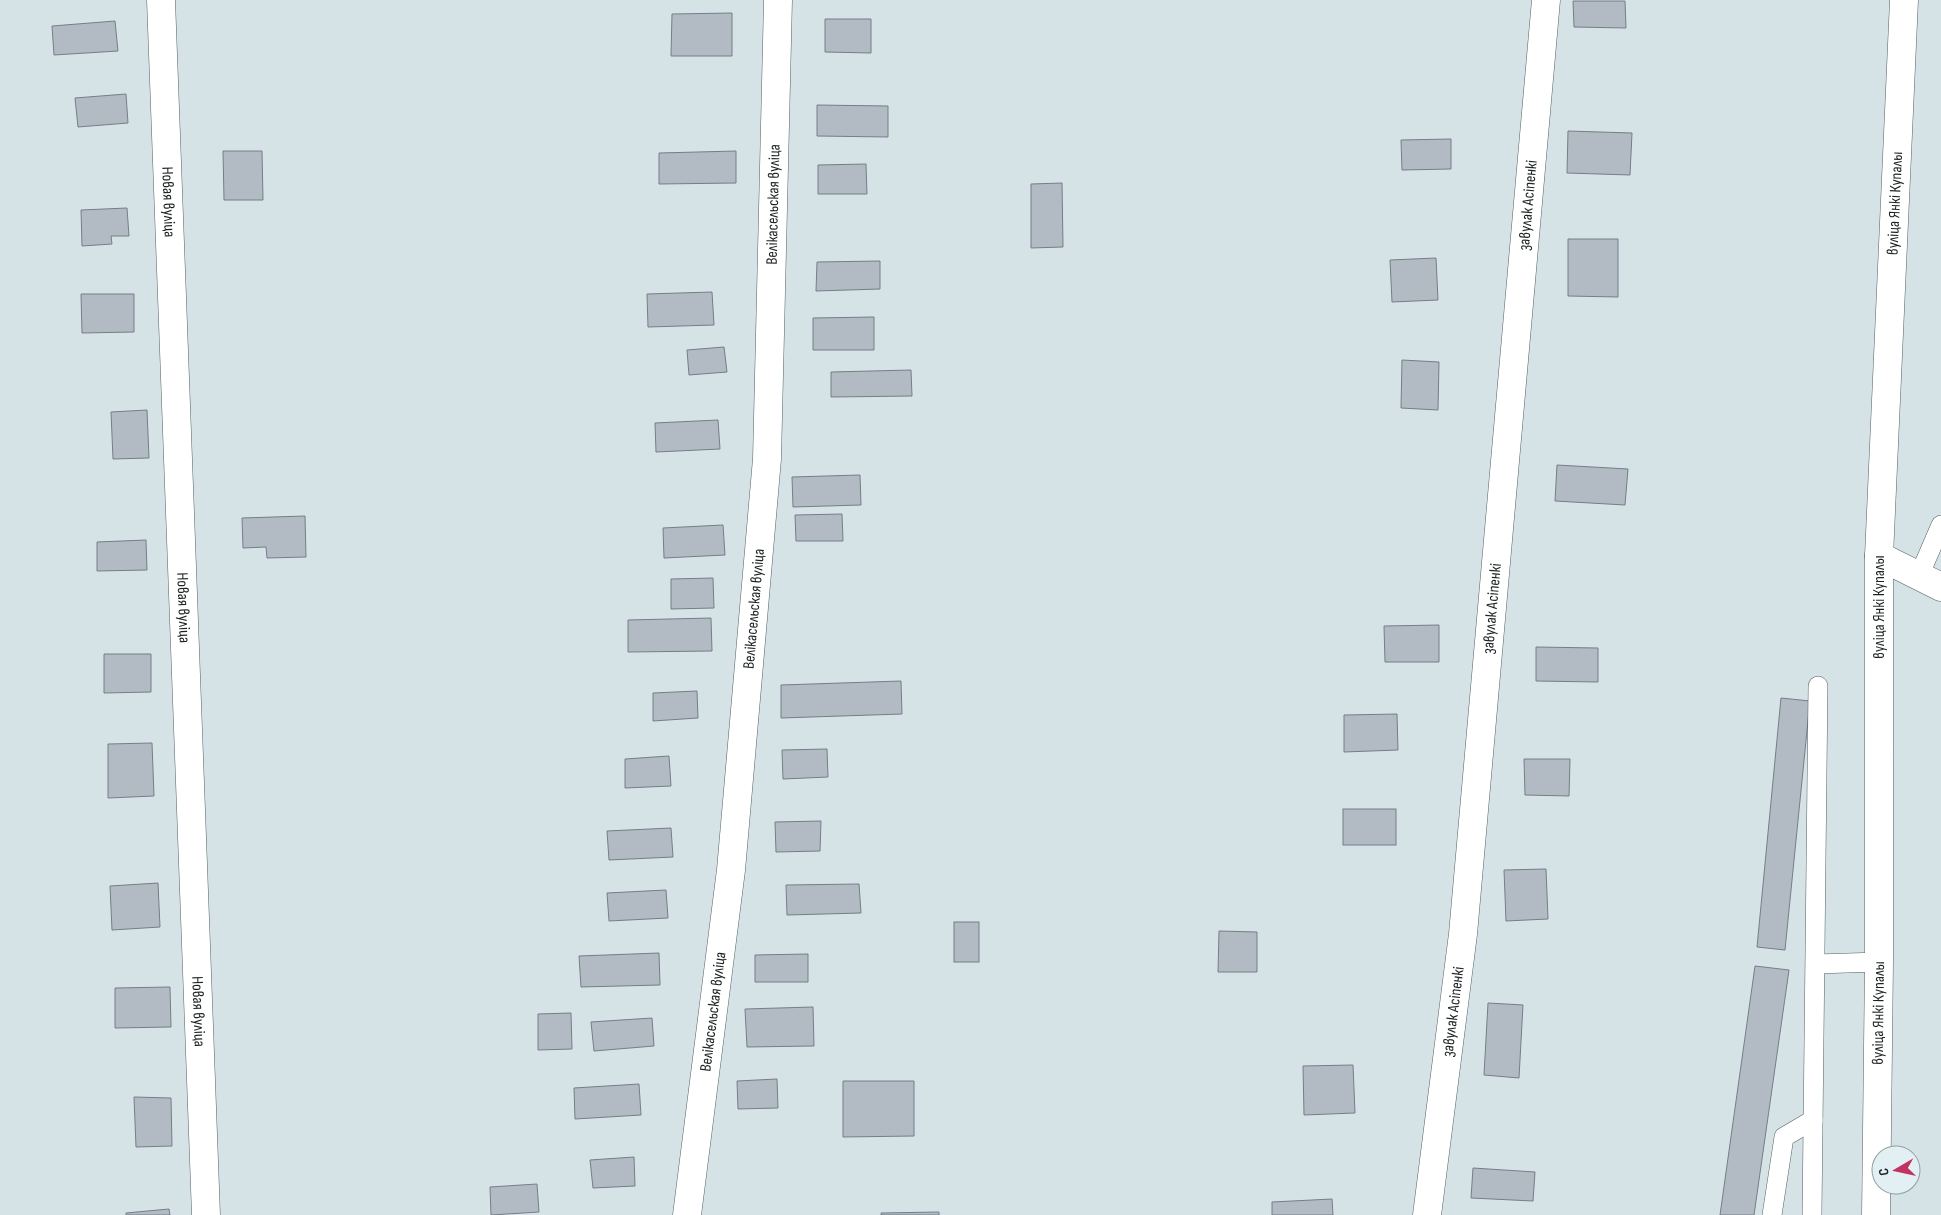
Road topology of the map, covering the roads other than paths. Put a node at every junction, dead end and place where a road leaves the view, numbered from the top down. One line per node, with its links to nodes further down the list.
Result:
1 (161, 0): 12 (street, Новая вуліца)
2 (778, 0): 13 (street, Велікасельская вуліца)
3 (1546, 0): 14 (street, завулак Асіпенкі)
4 (1904, 0): 6 (street, вуліца Янкі Купалы)
5 (1941, 525): 7 (lane)
6 (1879, 556): 7 (street); 9 (street, вуліца Янкі Купалы)
7 (1930, 581)
8 (1818, 686): 10 (lane)
9 (1879, 962): 10 (lane); 17 (street, вуліца Янкі Купалы)
10 (1816, 964): 11 (lane)
11 (1814, 1120): 15 (lane); 16 (lane)
12 (206, 1215)
13 (687, 1215)
14 (1427, 1215)
15 (1772, 1215)
16 (1812, 1215)
17 (1876, 1215)

